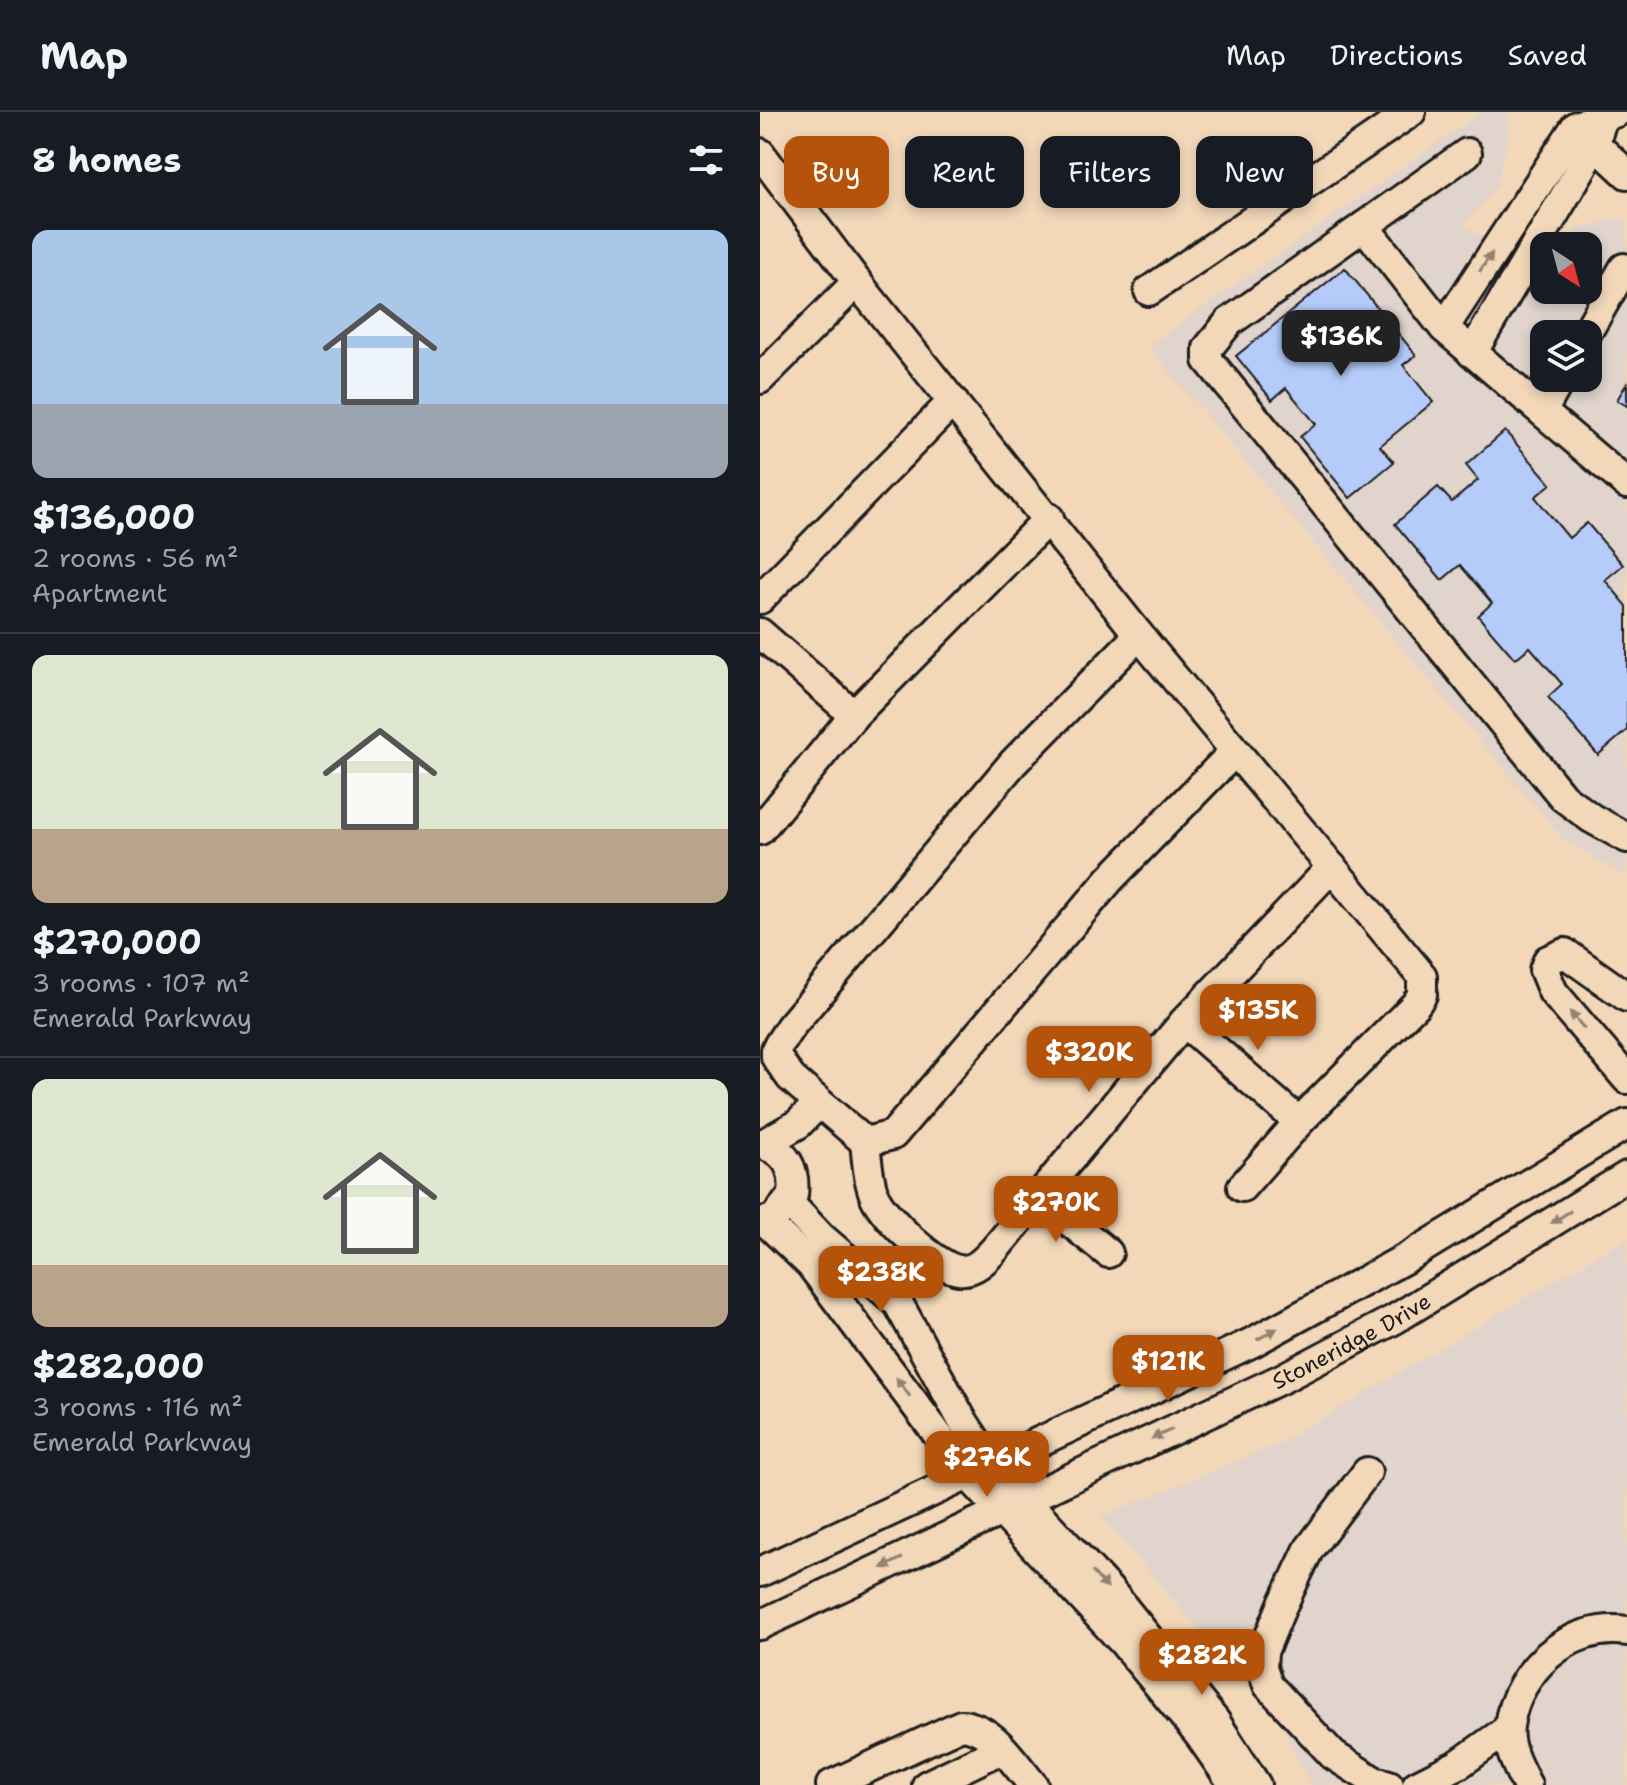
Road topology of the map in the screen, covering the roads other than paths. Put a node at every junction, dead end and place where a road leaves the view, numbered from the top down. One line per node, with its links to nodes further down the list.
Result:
1 (1411, 112): 9 (street)
2 (1591, 123): 5 (street); 11 (street, one-way to 2); 12 (street)
3 (1467, 153): 6 (street)
4 (762, 164): 8 (street)
5 (1627, 174)
6 (1364, 226): 11 (street); 25 (street)
7 (1624, 268): 10 (street)
8 (857, 282): 13 (street); 15 (street)
9 (1149, 291)
10 (1594, 320)
11 (1444, 328): 12 (street)
12 (1472, 353): 16 (street)
13 (760, 379)
14 (1553, 392): 16 (street)
15 (953, 401): 18 (street); 19 (street)
16 (1543, 410): 17 (street)
17 (1627, 484)
18 (1049, 518): 21 (street); 22 (street)
19 (760, 599)
20 (760, 633): 22 (street)
21 (1139, 635): 23 (street); 30 (street)
22 (854, 715): 24 (street)
23 (1235, 751): 26 (street); 34 (street)
24 (760, 830)
25 (1627, 838)
26 (1332, 867): 28 (street); 31 (street)
27 (1627, 997): 29 (street, one-way to 27)
28 (1184, 1022): 31 (street); 39 (street)
29 (1627, 1079)
30 (818, 1104): 32 (street); 34 (street)
31 (1299, 1122): 38 (street)
32 (798, 1124): 35 (street); 36 (street)
33 (1627, 1124): 43 (street, Stoneridge Drive, one-way to 33)
34 (865, 1142): 39 (street)
35 (762, 1144): 36 (street)
36 (792, 1169): 40 (street)
37 (1627, 1176): 45 (street, Stoneridge Drive, one-way to 45)
38 (1242, 1187)
39 (1037, 1195): 42 (street)
40 (789, 1203): 41 (street); 43 (street)
41 (762, 1222): 43 (street, one-way to 41)
42 (1108, 1253)
43 (979, 1469): 45 (street); 46 (street, Stoneridge Drive)
44 (1367, 1472): 56 (street)
45 (1011, 1505): 47 (street, Stoneridge Drive, one-way to 47); 54 (street); 55 (street, one-way to 55)
46 (760, 1572)
47 (760, 1625)
48 (1627, 1631): 49 (street)
49 (1508, 1729): 57 (street); 58 (street)
50 (1002, 1749): 51 (street); 52 (street); 53 (street)
51 (831, 1785)
52 (927, 1785)
53 (1033, 1785)
54 (1234, 1785)
55 (1256, 1785)
56 (1389, 1785)
57 (1417, 1785)
58 (1527, 1785)

